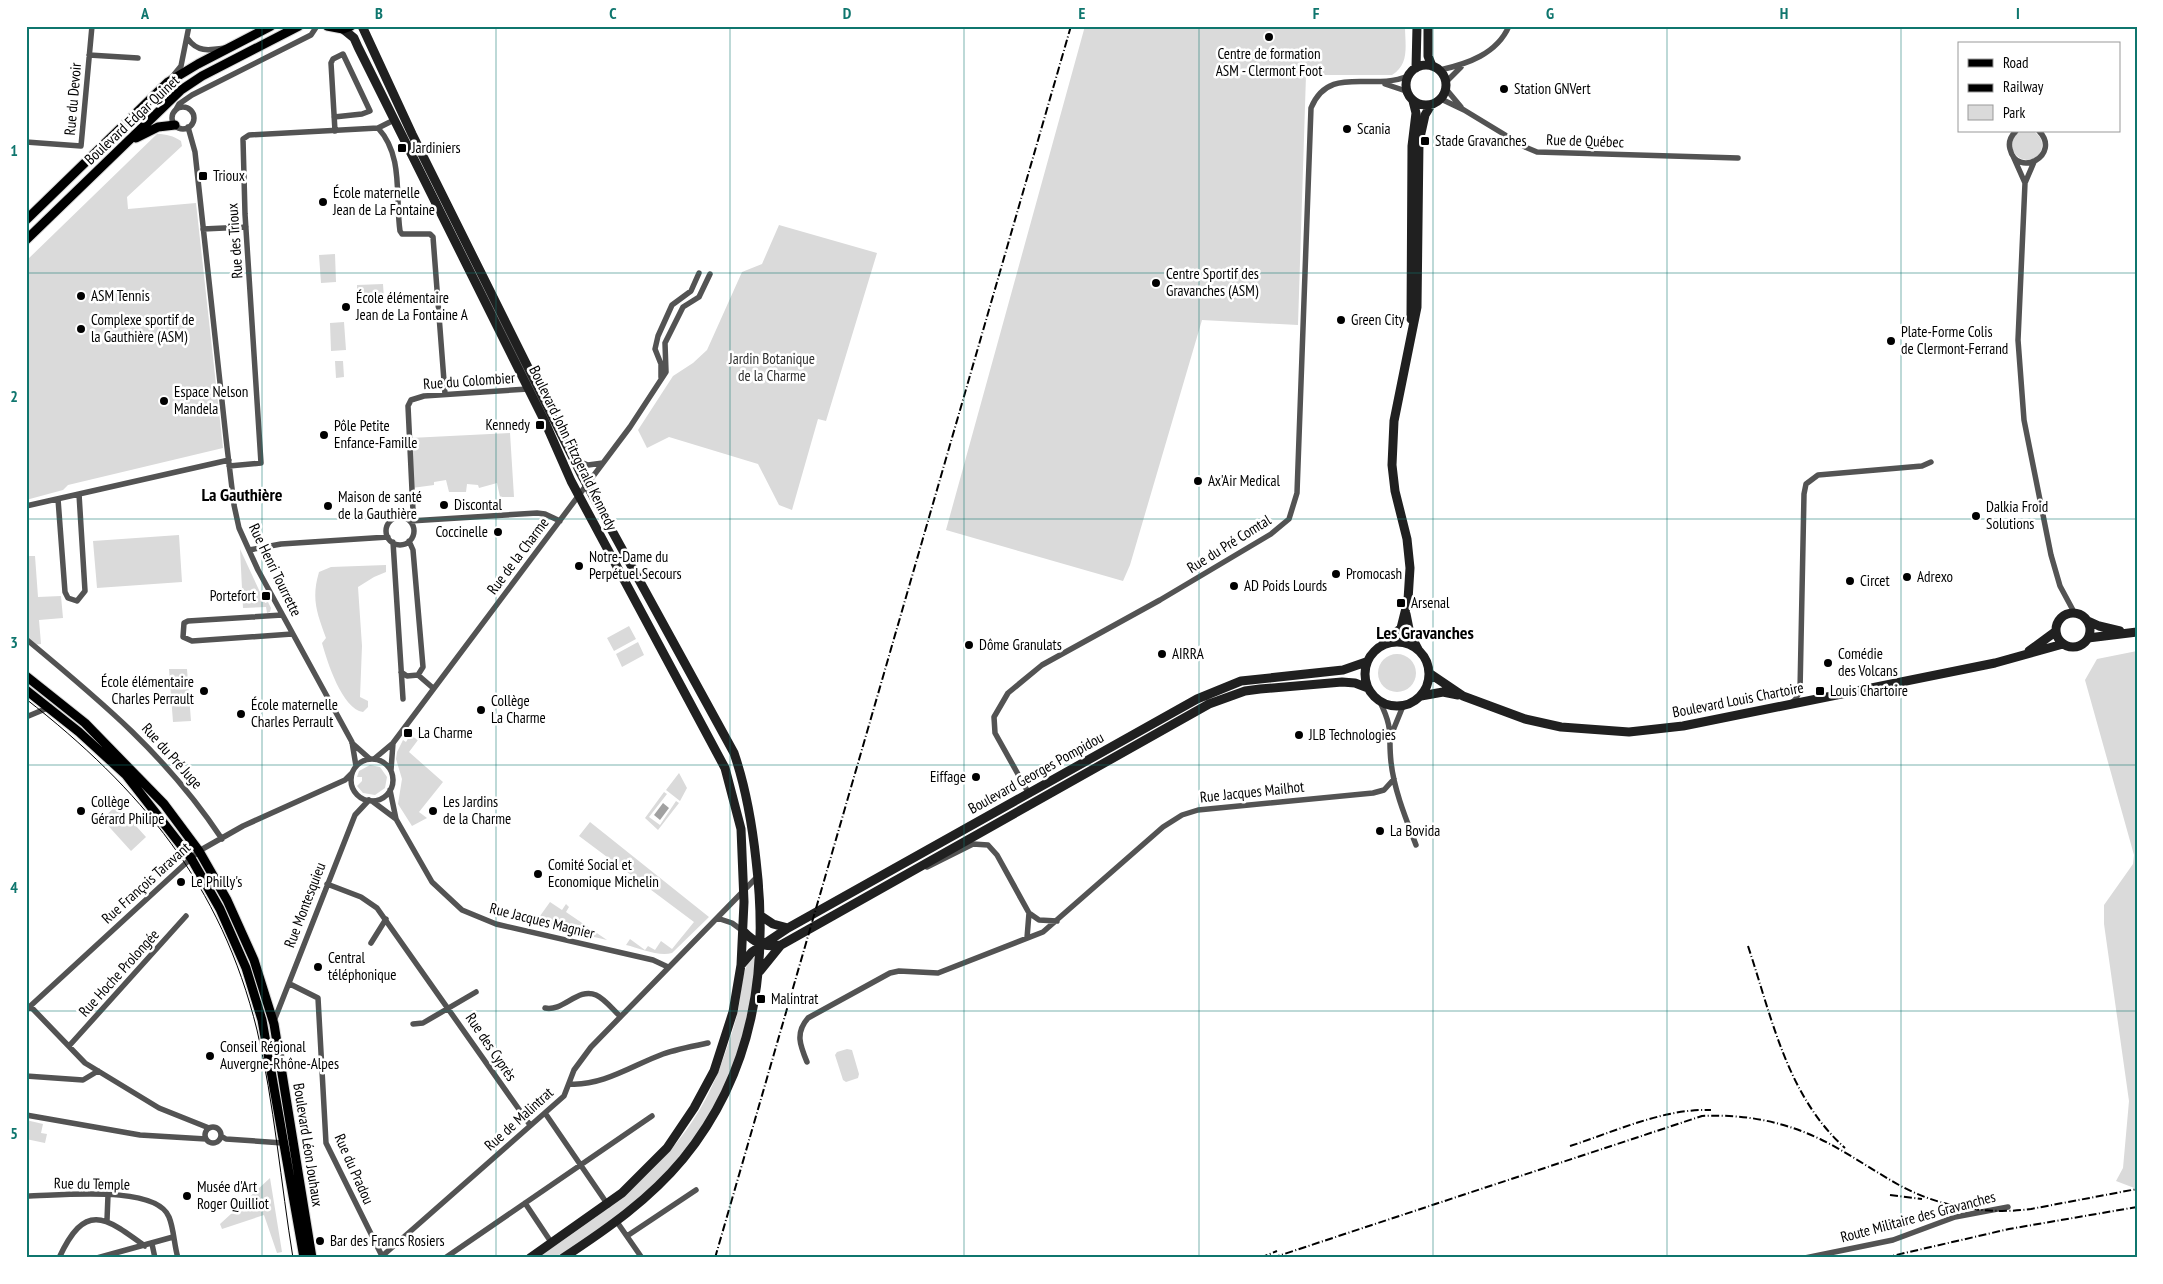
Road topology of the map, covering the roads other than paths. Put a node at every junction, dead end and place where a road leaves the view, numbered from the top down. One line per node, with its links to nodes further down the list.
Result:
1 (92, 26): 14 (street, Rue du Devoir)
2 (189, 26): 12 (street)
3 (271, 26): 13 (main road, Boulevard Edgar Quinet)
4 (299, 26): 39 (main road, Boulevard Edgar Quinet)
5 (317, 26): 28 (street)
6 (327, 26): 11 (main road)
7 (362, 26): 37 (main road, Boulevard John Fitzgerald Kennedy)
8 (1417, 26): 17 (main road)
9 (1428, 26): 18 (main road)
10 (1509, 26): 16 (street)
11 (347, 27): 30 (main road, Boulevard John Fitzgerald Kennedy)
12 (188, 39): 13 (street); 20 (street)
13 (229, 47): 20 (main road, Boulevard Edgar Quinet)
14 (89, 55): 15 (street, Rue du Devoir); 38 (street, Rue du Devoir)
15 (138, 58)
16 (1462, 65): 18 (street); 22 (street)
17 (1416, 68): 18 (main road); 19 (main road)
18 (1436, 68): 22 (main road)
19 (1408, 76): 21 (street, Rue du Pré Comtal); 23 (main road)
20 (168, 82): 44 (main road, Boulevard Edgar Quinet)
21 (1380, 83): 23 (street, Rue du Pré Comtal); 109 (street, Rue du Pré Comtal)
22 (1446, 86): 24 (main road); 27 (street, Rue de Québec)
23 (1406, 91): 25 (main road)
24 (1441, 99): 26 (main road); 27 (street, Rue de Québec)
25 (1413, 101): 26 (main road); 50 (main road)
26 (1431, 105): 50 (main road)
27 (1464, 110): 41 (street, Rue de Québec)
28 (175, 111): 31 (street); 32 (street)
29 (334, 117): 29 (street); 34 (street)
30 (394, 120): 33 (street, Rue des Trioux); 37 (main road); 52 (main road, Boulevard John Fitzgerald Kennedy)
31 (175, 125): 32 (street); 39 (main road)
32 (188, 127): 46 (street, Rue Henri Tourrette)
33 (378, 128): 34 (street, Rue des Trioux); 53 (street)
34 (335, 130): 45 (street, Rue des Trioux)
35 (2015, 132): 40 (street)
36 (2039, 132): 42 (street)
37 (412, 134): 54 (main road, Boulevard John Fitzgerald Kennedy)
38 (26, 142)
39 (114, 155): 47 (main road, Boulevard Edgar Quinet)
40 (2013, 156): 42 (street); 43 (street)
41 (1738, 158)
42 (2034, 162): 43 (street)
43 (2025, 183): 70 (street)
44 (26, 220)
45 (246, 227): 46 (street); 56 (street, Rue des Trioux)
46 (203, 229): 56 (street, Rue Henri Tourrette)
47 (26, 240)
48 (699, 272): 51 (street)
49 (710, 274): 51 (street, Rue de la Charme)
50 (1410, 345): 69 (main road)
51 (660, 381): 57 (street, Rue de la Charme)
52 (528, 389): 53 (street, Rue du Colombier); 60 (main road, Boulevard John Fitzgerald Kennedy)
53 (444, 394): 64 (street, Rue du Colombier)
54 (575, 460): 57 (street); 58 (main road, Boulevard John Fitzgerald Kennedy)
55 (1930, 462): 90 (street)
56 (229, 463): 59 (street); 68 (street, Rue Henri Tourrette)
57 (603, 463): 58 (street, Rue de la Charme)
58 (587, 484): 60 (street, Rue de la Charme); 117 (main road, Boulevard John Fitzgerald Kennedy)
59 (79, 494): 61 (street); 61 (street)
60 (579, 495): 63 (street, Rue de la Charme); 119 (main road, Boulevard John Fitzgerald Kennedy)
61 (58, 499): 62 (street)
62 (26, 506)
63 (560, 521): 64 (street); 87 (street, Rue de la Charme)
64 (410, 522): 65 (street); 66 (street)
65 (388, 537): 67 (street); 68 (street)
66 (409, 541): 67 (street); 85 (street)
67 (393, 542): 83 (street)
68 (249, 550): 71 (street, Rue Henri Tourrette)
69 (1406, 609): 79 (main road); 80 (main road)
70 (2074, 612): 72 (main road); 73 (main road)
71 (282, 615): 75 (street, Rue Henri Tourrette); 75 (street)
72 (2088, 621): 74 (main road); 76 (main road)
73 (2055, 632): 78 (main road); 81 (main road, Boulevard Louis Chartoire)
74 (2134, 632): 76 (main road)
75 (292, 634): 101 (street, Rue Henri Tourrette)
76 (2088, 638): 78 (main road)
77 (26, 639): 112 (street, Rue du Pré Juge)
78 (2063, 644): 81 (main road, Boulevard Louis Chartoire)
79 (1382, 645): 80 (main road); 82 (main road)
80 (1419, 650): 84 (main road)
81 (2019, 657): 93 (main road, Boulevard Louis Chartoire)
82 (1366, 662): 88 (main road); 109 (main road, Boulevard Georges Pompidou)
83 (401, 672): 85 (street); 94 (street)
84 (1430, 673): 91 (main road); 92 (main road, Boulevard Louis Chartoire)
85 (418, 675): 87 (street)
86 (26, 676): 114 (main road, Boulevard Léon Jouhaux)
87 (433, 688): 102 (street, Rue de la Charme)
88 (1368, 688): 95 (main road); 116 (main road, Boulevard Georges Pompidou)
89 (26, 690): 98 (main road, Boulevard Léon Jouhaux)
90 (1800, 691): 93 (street); 96 (street)
91 (1420, 696): 92 (main road, Boulevard Louis Chartoire); 97 (main road)
92 (1463, 696): 96 (main road, Boulevard Louis Chartoire)
93 (1815, 699): 96 (main road, Boulevard Louis Chartoire)
94 (403, 700)
95 (1380, 702): 97 (main road); 100 (street)
96 (1789, 704)
97 (1403, 706): 100 (street)
98 (50, 707): 99 (street); 115 (main road, Boulevard Léon Jouhaux)
99 (26, 717)
100 (1391, 737): 107 (street)
101 (352, 742): 103 (street); 104 (street)
102 (393, 743): 103 (street, Rue de la Charme); 105 (street)
103 (372, 759): 104 (street); 105 (street)
104 (356, 766): 106 (street)
105 (391, 770): 108 (street)
106 (352, 773): 110 (street); 112 (street, Rue François Taravant)
107 (1394, 779): 113 (street); 126 (street, Rue Jacques Mailhot)
108 (390, 790): 110 (street); 111 (street)
109 (1028, 792): 127 (main road, Boulevard Georges Pompidou)
110 (370, 800): 111 (street); 118 (street, Rue Montesquieu)
111 (396, 819): 134 (street, Rue Jacques Magnier)
112 (222, 839): 114 (street, Rue François Taravant)
113 (1416, 844)
114 (199, 851): 115 (street, Rue François Taravant); 142 (main road, Boulevard Léon Jouhaux)
115 (191, 858): 138 (street, Rue François Taravant); 158 (main road, Boulevard Léon Jouhaux)
116 (915, 869): 121 (street); 132 (main road, Boulevard Georges Pompidou)
117 (758, 876): 119 (street, Rue de Malintrat); 120 (main road, Boulevard John Fitzgerald Kennedy)
118 (327, 884): 125 (street, Rue des Cyprès); 136 (street, Rue Montesquieu)
119 (744, 890): 120 (street); 124 (street, Rue de Malintrat); 128 (main road, Boulevard John Fitzgerald Kennedy)
120 (760, 899): 123 (main road, Boulevard John Fitzgerald Kennedy)
121 (1029, 913): 126 (street); 129 (street)
122 (186, 916): 145 (street, Rue Hoche Prolongée)
123 (761, 916): 127 (main road); 131 (main road, Boulevard John Fitzgerald Kennedy)
124 (717, 918): 128 (street); 134 (street, Rue de Malintrat)
125 (386, 919): 130 (street); 139 (street, Rue des Cyprès)
126 (1058, 920): 129 (street, Rue Jacques Mailhot)
127 (788, 928): 131 (main road, Boulevard Georges Pompidou)
128 (743, 931): 131 (main road); 133 (main road, Boulevard John Fitzgerald Kennedy)
129 (1028, 938): 146 (street, Rue Jacques Mailhot)
130 (371, 943)
131 (762, 945): 132 (main road); 133 (main road, Boulevard Georges Pompidou); 135 (main road, Boulevard John Fitzgerald Kennedy)
132 (781, 945): 135 (main road, Boulevard Georges Pompidou)
133 (741, 965): 165 (main road, Boulevard John Fitzgerald Kennedy)
134 (668, 967): 141 (street, Rue de Malintrat)
135 (760, 972): 168 (main road, Boulevard John Fitzgerald Kennedy)
136 (290, 984): 142 (street, Rue Montesquieu); 174 (street, Rue du Pradou)
137 (476, 992): 139 (street, Rue des Cyprès)
138 (28, 1008): 145 (street)
139 (449, 1008): 143 (street, Rue des Cyprès); 153 (street, Rue des Cyprès)
140 (544, 1008): 141 (street)
141 (620, 1016): 149 (street, Rue de Malintrat)
142 (274, 1024): 155 (main road, Boulevard Léon Jouhaux)
143 (413, 1024)
144 (708, 1042): 149 (street)
145 (69, 1046): 147 (street)
146 (807, 1062)
147 (98, 1071): 148 (street); 154 (street)
148 (26, 1076)
149 (570, 1084): 150 (street, Rue de Malintrat)
150 (544, 1113): 153 (street, Rue de Malintrat); 160 (street)
151 (26, 1115): 157 (street)
152 (652, 1116): 160 (street)
153 (530, 1125): 174 (street, Rue de Malintrat)
154 (209, 1128): 156 (street); 157 (street)
155 (292, 1132): 158 (main road); 159 (main road, Boulevard Léon Jouhaux)
156 (221, 1136): 157 (street); 158 (street)
157 (206, 1139)
158 (283, 1143): 159 (main road); 179 (main road, Boulevard Léon Jouhaux)
159 (296, 1160): 180 (main road, Boulevard Léon Jouhaux)
160 (579, 1166): 164 (street); 165 (street)
161 (696, 1190): 169 (street)
162 (108, 1195): 163 (street, Rue du Temple); 167 (street); 170 (street, Rue du Temple)
163 (26, 1196)
164 (525, 1203): 171 (street); 181 (street)
165 (608, 1205): 182 (main road, Boulevard John Fitzgerald Kennedy)
166 (2008, 1207): 185 (street, Route Militaire des Gravanches)
167 (107, 1220): 173 (street); 175 (street)
168 (618, 1222): 169 (street); 183 (main road, Boulevard John Fitzgerald Kennedy)
169 (627, 1236): 184 (street)
170 (173, 1237): 172 (street); 178 (street, Rue du Temple)
171 (549, 1239)
172 (152, 1244): 173 (street); 177 (street)
173 (145, 1246): 176 (street)
174 (381, 1257)
175 (59, 1258)
176 (97, 1258)
177 (155, 1258)
178 (178, 1258)
179 (304, 1258)
180 (312, 1258)
181 (445, 1258)
182 (530, 1258)
183 (563, 1258)
184 (642, 1258)
185 (1805, 1258)

